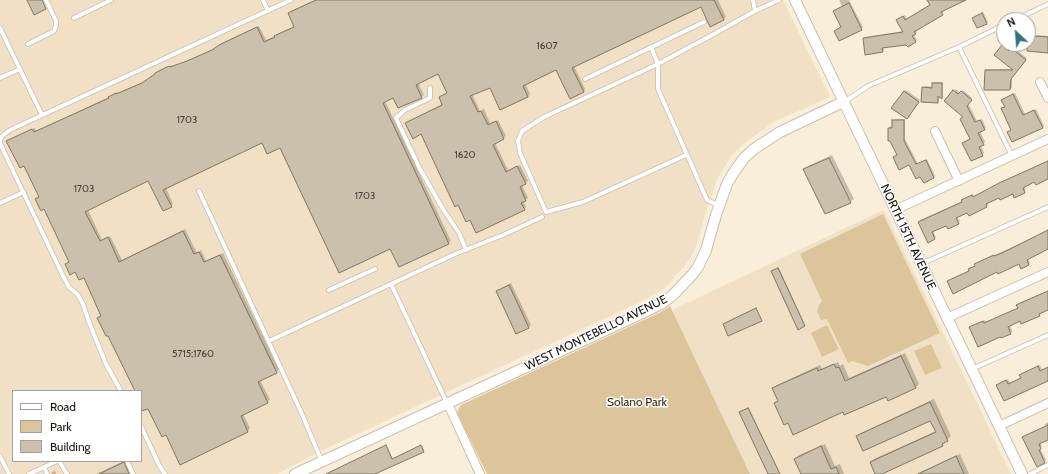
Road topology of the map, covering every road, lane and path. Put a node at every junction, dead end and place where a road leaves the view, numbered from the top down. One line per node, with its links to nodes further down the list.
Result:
1 (46, 0): 16 (lane)
2 (112, 0): 12 (lane)
3 (263, 0): 9 (lane)
4 (291, 0): 9 (lane)
5 (753, 0): 10 (lane)
6 (779, 0): 10 (lane)
7 (795, 0): 26 (street, NORTH 15TH AVENUE)
8 (1048, 4): 11 (lane)
9 (268, 11): 27 (lane)
10 (755, 11): 19 (lane)
11 (1032, 12)
12 (74, 18)
13 (704, 22): 17 (lane)
14 (0, 28): 20 (lane)
15 (996, 30): 18 (lane)
16 (28, 44)
17 (651, 47): 19 (lane); 22 (lane)
18 (959, 47): 26 (lane); 31 (lane)
19 (658, 64): 30 (lane); 30 (lane)
20 (20, 69): 21 (lane); 27 (lane)
21 (0, 78)
22 (585, 79)
23 (1040, 82): 25 (street)
24 (430, 88): 40 (lane)
25 (1048, 98)
26 (844, 102): 36 (street, WEST MONTEBELLO AVENUE); 38 (street, NORTH 15TH AVENUE)
27 (42, 115): 34 (lane)
28 (935, 130): 32 (street)
29 (1048, 140): 31 (street)
30 (686, 155): 36 (lane)
31 (1012, 156): 32 (street)
32 (958, 181): 38 (street)
33 (199, 191): 48 (lane)
34 (24, 192): 35 (lane); 50 (lane)
35 (0, 203)
36 (719, 206): 51 (street, WEST MONTEBELLO AVENUE)
37 (1048, 206): 41 (lane)
38 (895, 210): 41 (street, NORTH 15TH AVENUE)
39 (542, 217): 40 (lane)
40 (466, 250): 44 (lane)
41 (921, 264): 46 (street, NORTH 15TH AVENUE)
42 (375, 268): 45 (lane)
43 (1048, 272): 46 (street)
44 (391, 284): 48 (lane); 51 (lane)
45 (329, 290)
46 (947, 318): 49 (street, NORTH 15TH AVENUE)
47 (1048, 335): 49 (lane)
48 (269, 341): 59 (lane)
49 (971, 369): 53 (street, NORTH 15TH AVENUE)
50 (120, 390)
51 (448, 404): 59 (street, WEST MONTEBELLO AVENUE); 69 (street)
52 (1048, 404): 53 (street)
53 (999, 426): 70 (street, NORTH 15TH AVENUE)
54 (142, 428): 67 (lane)
55 (0, 456): 62 (lane)
56 (56, 462): 61 (lane)
57 (59, 462): 65 (lane)
58 (127, 462): 66 (lane)
59 (322, 462): 68 (street, WEST MONTEBELLO AVENUE)
60 (1048, 466): 71 (lane)
61 (44, 468): 63 (lane); 64 (lane)
62 (9, 474)
63 (29, 474)
64 (47, 474)
65 (66, 474)
66 (133, 474)
67 (165, 474)
68 (295, 474)
69 (480, 474)
70 (1022, 474)
71 (1030, 474)

